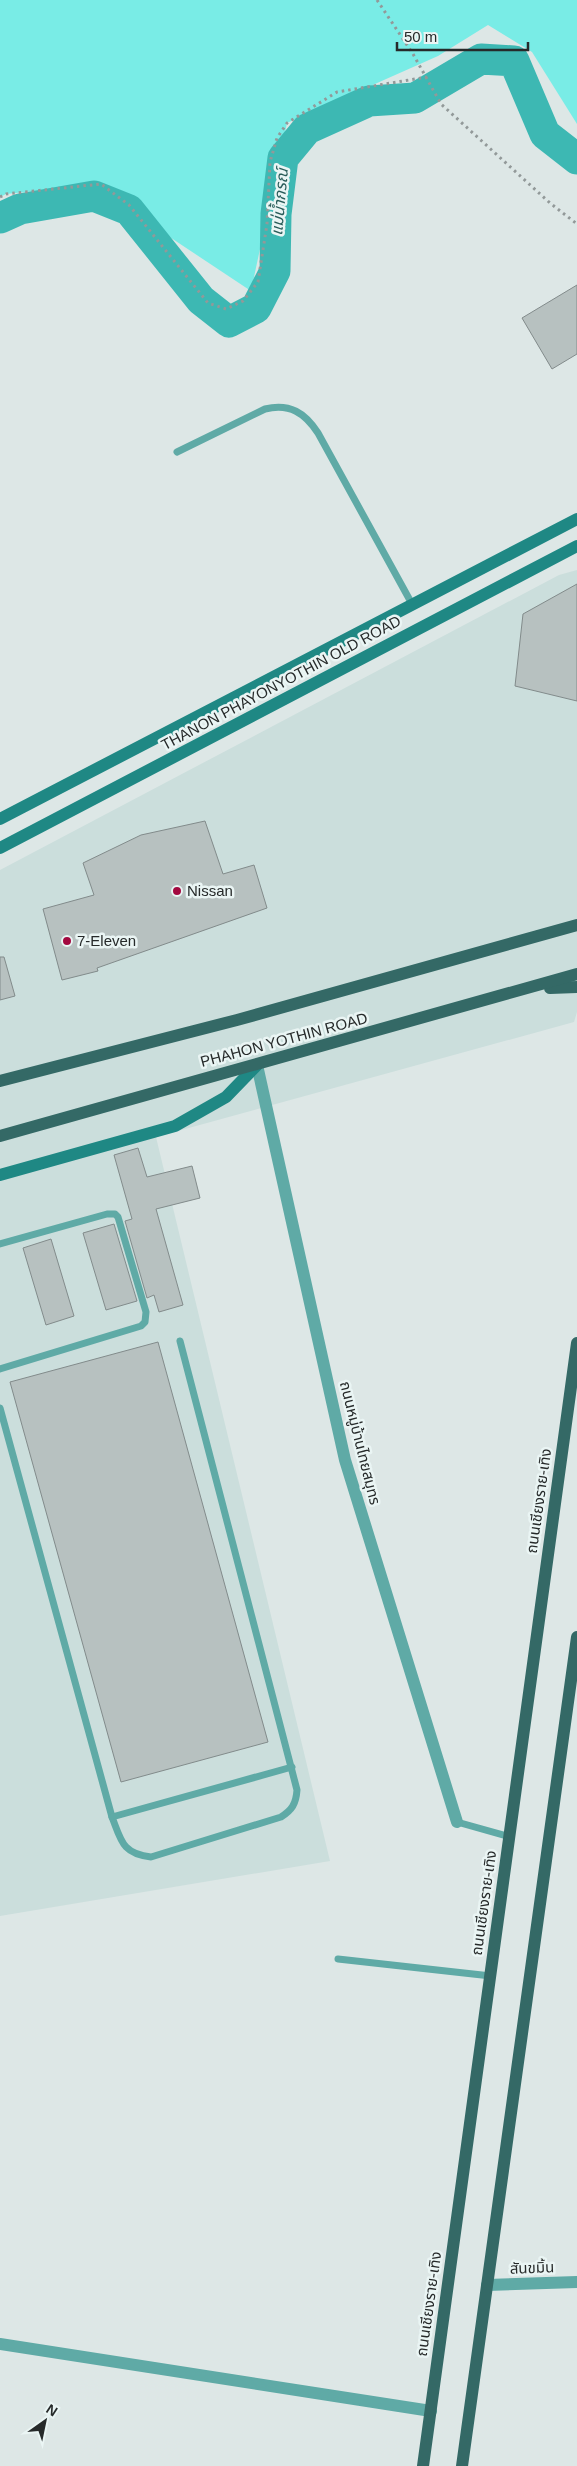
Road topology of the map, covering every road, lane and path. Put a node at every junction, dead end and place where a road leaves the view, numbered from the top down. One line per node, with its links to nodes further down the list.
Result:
1 (377, 0): 2 (path)
2 (427, 77): 3 (path); 4 (path)
3 (0, 197)
4 (577, 224)
5 (177, 452): 8 (lane)
6 (577, 518): 8 (main road, THANON PHAYONYOTHIN OLD ROAD)
7 (577, 546): 10 (main road, THANON PHAYONYOTHIN OLD ROAD)
8 (412, 604): 9 (main road, THANON PHAYONYOTHIN OLD ROAD)
9 (0, 819)
10 (0, 848)
11 (577, 915): 13 (main road)
12 (577, 925): 13 (main road)
13 (561, 930): 18 (main road)
14 (577, 974): 16 (main road, PHAHON YOTHIN ROAD)
15 (577, 987): 16 (main road)
16 (531, 989): 17 (main road, PHAHON YOTHIN ROAD)
17 (257, 1065): 19 (main road, PHAHON YOTHIN ROAD); 20 (main road); 29 (street, ถนนหมู่บ้านไทยสมุทร)
18 (0, 1081)
19 (0, 1136)
20 (0, 1175)
21 (0, 1244): 24 (lane)
22 (180, 1341): 27 (lane)
23 (577, 1343): 30 (main road, ถนนเชียงราย-เทิง)
24 (0, 1369)
25 (0, 1408): 28 (lane)
26 (577, 1637): 34 (main road)
27 (292, 1767): 28 (lane); 28 (lane)
28 (112, 1817)
29 (457, 1822): 30 (lane)
30 (510, 1837): 32 (main road, ถนนเชียงราย-เทิง)
31 (338, 1958): 32 (lane)
32 (490, 1976): 36 (main road, ถนนเชียงราย-เทิง)
33 (577, 2282): 34 (street, สันขมิ้น)
34 (487, 2285): 38 (main road)
35 (0, 2344): 36 (street)
36 (431, 2411): 37 (main road, ถนนเชียงราย-เทิง)
37 (424, 2466)
38 (462, 2466)

